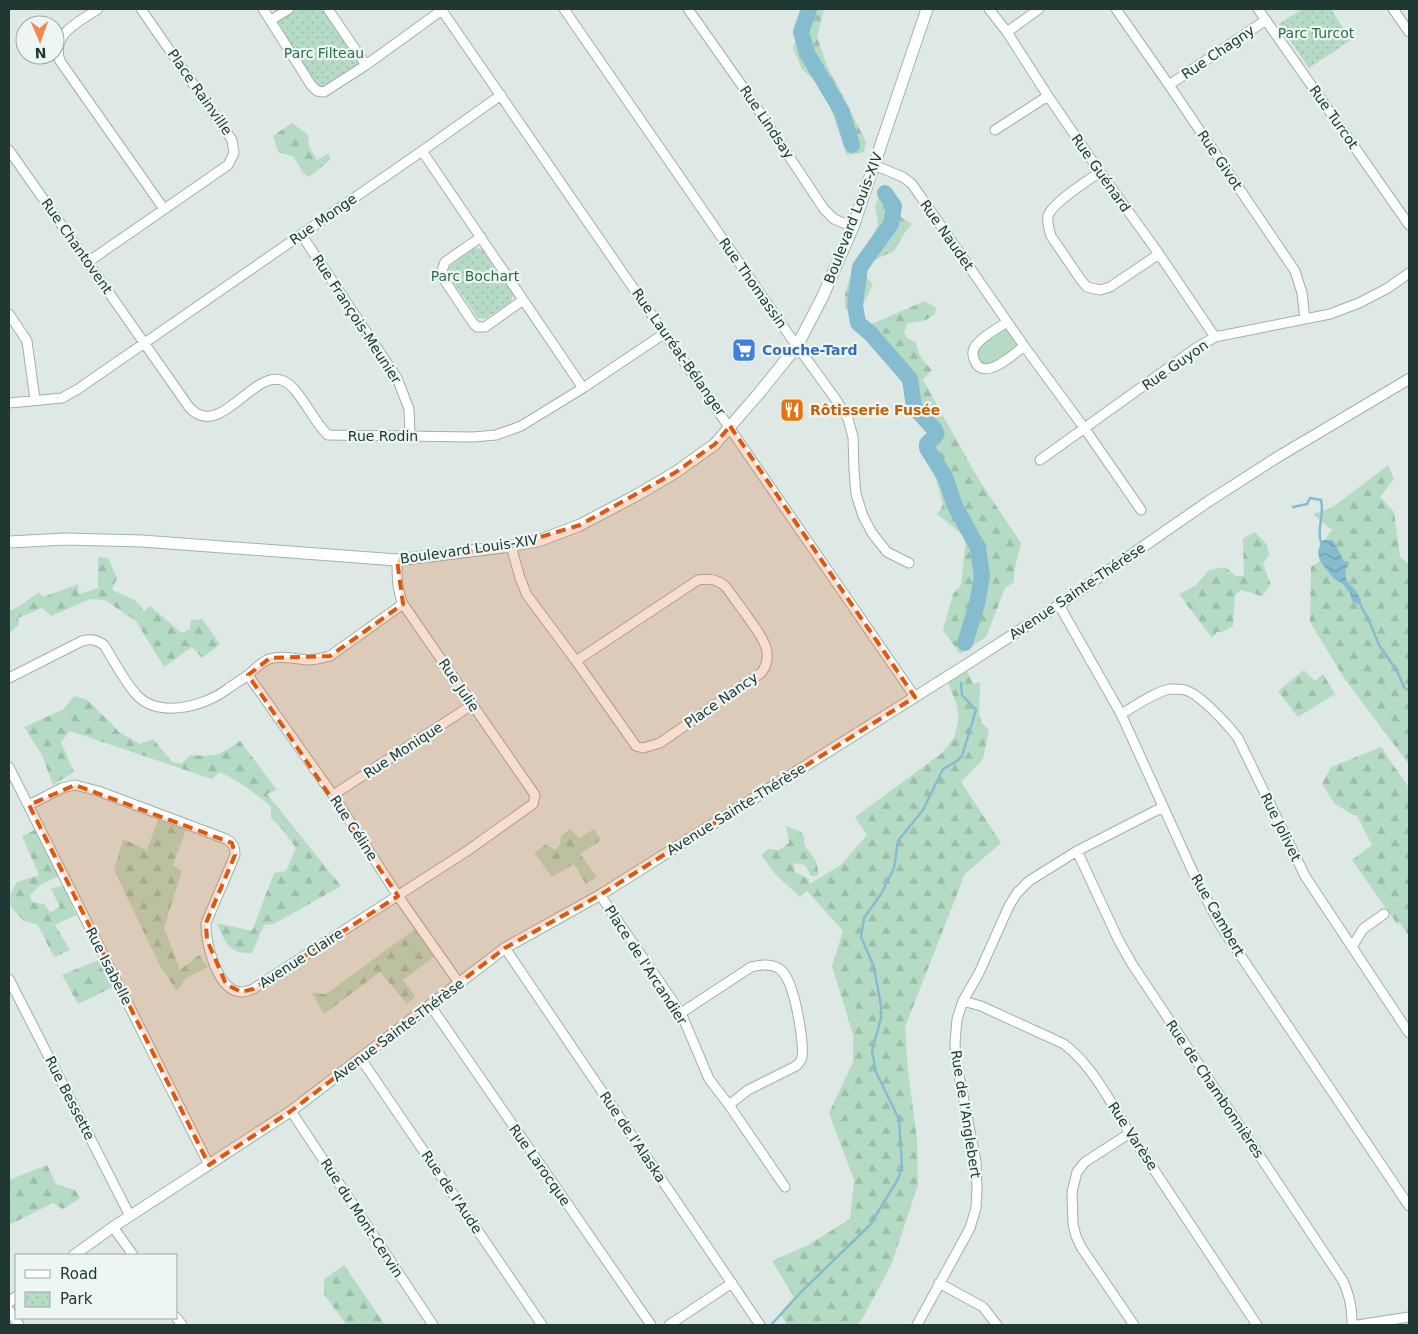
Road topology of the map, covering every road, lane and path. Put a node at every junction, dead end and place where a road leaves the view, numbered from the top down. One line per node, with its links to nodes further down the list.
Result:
1 (98, 9): 28 (street)
2 (141, 9): 28 (street, Place Rainville)
3 (263, 9): 15 (street)
4 (289, 9): 15 (street)
5 (328, 9): 19 (street)
6 (442, 9): 19 (street); 21 (street, Rue Lauréat-Bélanger)
7 (564, 9): 43 (street, Rue Thomassin)
8 (688, 9): 30 (street, Rue Lindsay)
9 (927, 9): 26 (main road, Boulevard Louis-XIV)
10 (989, 9): 17 (street, Rue Guénard)
11 (1039, 9): 17 (street)
12 (1116, 9): 20 (street, Rue Givot)
13 (1258, 9): 16 (street, Rue Turcot)
14 (1393, 9): 18 (street)
15 (272, 20): 19 (street)
16 (1266, 20): 20 (street, Rue Chagny); 29 (street, Rue Turcot)
17 (1007, 32): 22 (street, Rue Guénard)
18 (1409, 32)
19 (366, 65)
20 (1170, 85): 38 (street, Rue Givot)
21 (501, 95): 25 (street, Rue Monge); 40 (street, Rue Lauréat-Bélanger)
22 (1048, 96): 23 (street); 27 (street, Rue Guénard)
23 (995, 130)
24 (9, 150): 34 (street, Rue Chantovent)
25 (422, 151): 31 (street, Rue Monge); 32 (street)
26 (874, 165): 30 (main road, Boulevard Louis-XIV); 39 (street, Rue Naudet)
27 (1100, 172): 33 (street, Rue Guénard); 33 (street)
28 (164, 209): 34 (street, Place Rainville)
29 (1409, 225)
30 (853, 226): 43 (main road, Boulevard Louis-XIV)
31 (301, 234): 42 (street, Rue Monge); 51 (street, Rue François-Meunier)
32 (481, 237): 36 (street); 36 (street)
33 (1159, 254): 41 (street, Rue Guénard)
34 (88, 262): 42 (street, Rue Chantovent)
35 (1409, 272): 38 (street, Rue Guyon)
36 (523, 300): 46 (street)
37 (9, 314): 47 (street)
38 (1306, 318): 41 (street, Rue Guyon)
39 (1007, 322): 44 (street, Rue Naudet); 44 (street)
40 (666, 333): 46 (street, Rue Rodin); 49 (street, Rue Lauréat-Bélanger)
41 (1215, 337): 50 (street, Rue Guyon)
42 (145, 343): 47 (street, Rue Monge); 51 (street, Rue Rodin)
43 (797, 346): 49 (main road, Boulevard Louis-XIV); 57 (street, Rue Thomassin)
44 (1024, 346): 50 (street, Rue Naudet)
45 (1409, 379): 59 (street, Avenue Sainte-Thérèse)
46 (583, 388): 51 (street, Rue Rodin)
47 (35, 400): 48 (street, Rue Monge)
48 (9, 403)
49 (730, 426): 55 (main road, Boulevard Louis-XIV); 63 (street, Rue Lauréat-Bélanger)
50 (1085, 429): 52 (street, Rue Guyon); 53 (street, Rue Naudet)
51 (410, 436)
52 (1040, 460)
53 (1141, 510)
54 (9, 542): 56 (main road, Boulevard Louis-XIV)
55 (511, 546): 56 (main road, Boulevard Louis-XIV); 60 (street, Place Nancy)
56 (397, 560): 58 (street, Rue Julie)
57 (909, 563)
58 (403, 604): 61 (street); 64 (street, Rue Julie)
59 (1059, 605): 63 (street, Avenue Sainte-Thérèse); 65 (street, Rue Cambert)
60 (576, 661): 60 (street, Place Nancy)
61 (248, 675): 62 (street); 67 (street, Rue Céline)
62 (9, 678)
63 (914, 697): 72 (street, Avenue Sainte-Thérèse)
64 (472, 705): 67 (street, Rue Monique); 68 (street, Rue Julie)
65 (1120, 714): 70 (street, Rue Cambert); 75 (street, Rue Jolivet)
66 (9, 767): 69 (street, Rue Isabelle)
67 (333, 795): 73 (street, Rue Céline)
68 (533, 804): 73 (street, Avenue Claire)
69 (29, 805): 73 (street, Avenue Claire); 87 (street, Rue Isabelle)
70 (1163, 807): 71 (street, Rue de l'Anglebert); 89 (street, Rue Cambert)
71 (1077, 851): 79 (street, Rue de l'Anglebert); 108 (street, Rue de Chambonnières)
72 (600, 895): 76 (street, Avenue Sainte-Thérèse); 81 (street, Place de l'Arcandier)
73 (398, 896): 78 (street, Rue Céline)
74 (1384, 914): 75 (street)
75 (1352, 947): 82 (street, Rue Jolivet)
76 (505, 948): 78 (street, Avenue Sainte-Thérèse); 94 (street, Rue de l'Alaska)
77 (9, 979): 90 (street, Rue Bessette)
78 (459, 983): 80 (street, Avenue Sainte-Thérèse)
79 (963, 1001): 86 (street, Rue Varèse); 95 (street, Rue de l'Anglebert)
80 (430, 1005): 83 (street, Avenue Sainte-Thérèse); 101 (street, Rue Larocque)
81 (681, 1013): 84 (street, Place de l'Arcandier); 84 (street)
82 (1409, 1033)
83 (361, 1059): 85 (street, Avenue Sainte-Thérèse); 100 (street, Rue de l'Aude)
84 (729, 1105): 88 (street, Place de l'Arcandier)
85 (291, 1111): 87 (street, Avenue Sainte-Thérèse); 99 (street, Rue du Mont-Cervin)
86 (1130, 1133): 106 (street); 107 (street, Rue Varèse)
87 (209, 1165): 90 (street, Avenue Sainte-Thérèse)
88 (785, 1187)
89 (1409, 1206)
90 (130, 1216): 91 (street, Avenue Sainte-Thérèse)
91 (113, 1227): 92 (street, Avenue Sainte-Thérèse); 93 (street)
92 (75, 1254)
93 (132, 1254)
94 (732, 1283): 102 (street); 103 (street, Rue de l'Alaska)
95 (939, 1283): 104 (street, Rue de l'Anglebert); 105 (street)
96 (9, 1310): 98 (street)
97 (1409, 1317): 109 (street)
98 (19, 1325)
99 (433, 1325)
100 (542, 1325)
101 (650, 1325)
102 (669, 1325)
103 (760, 1325)
104 (917, 1325)
105 (997, 1325)
106 (1134, 1325)
107 (1257, 1325)
108 (1352, 1325)
109 (1358, 1325)

